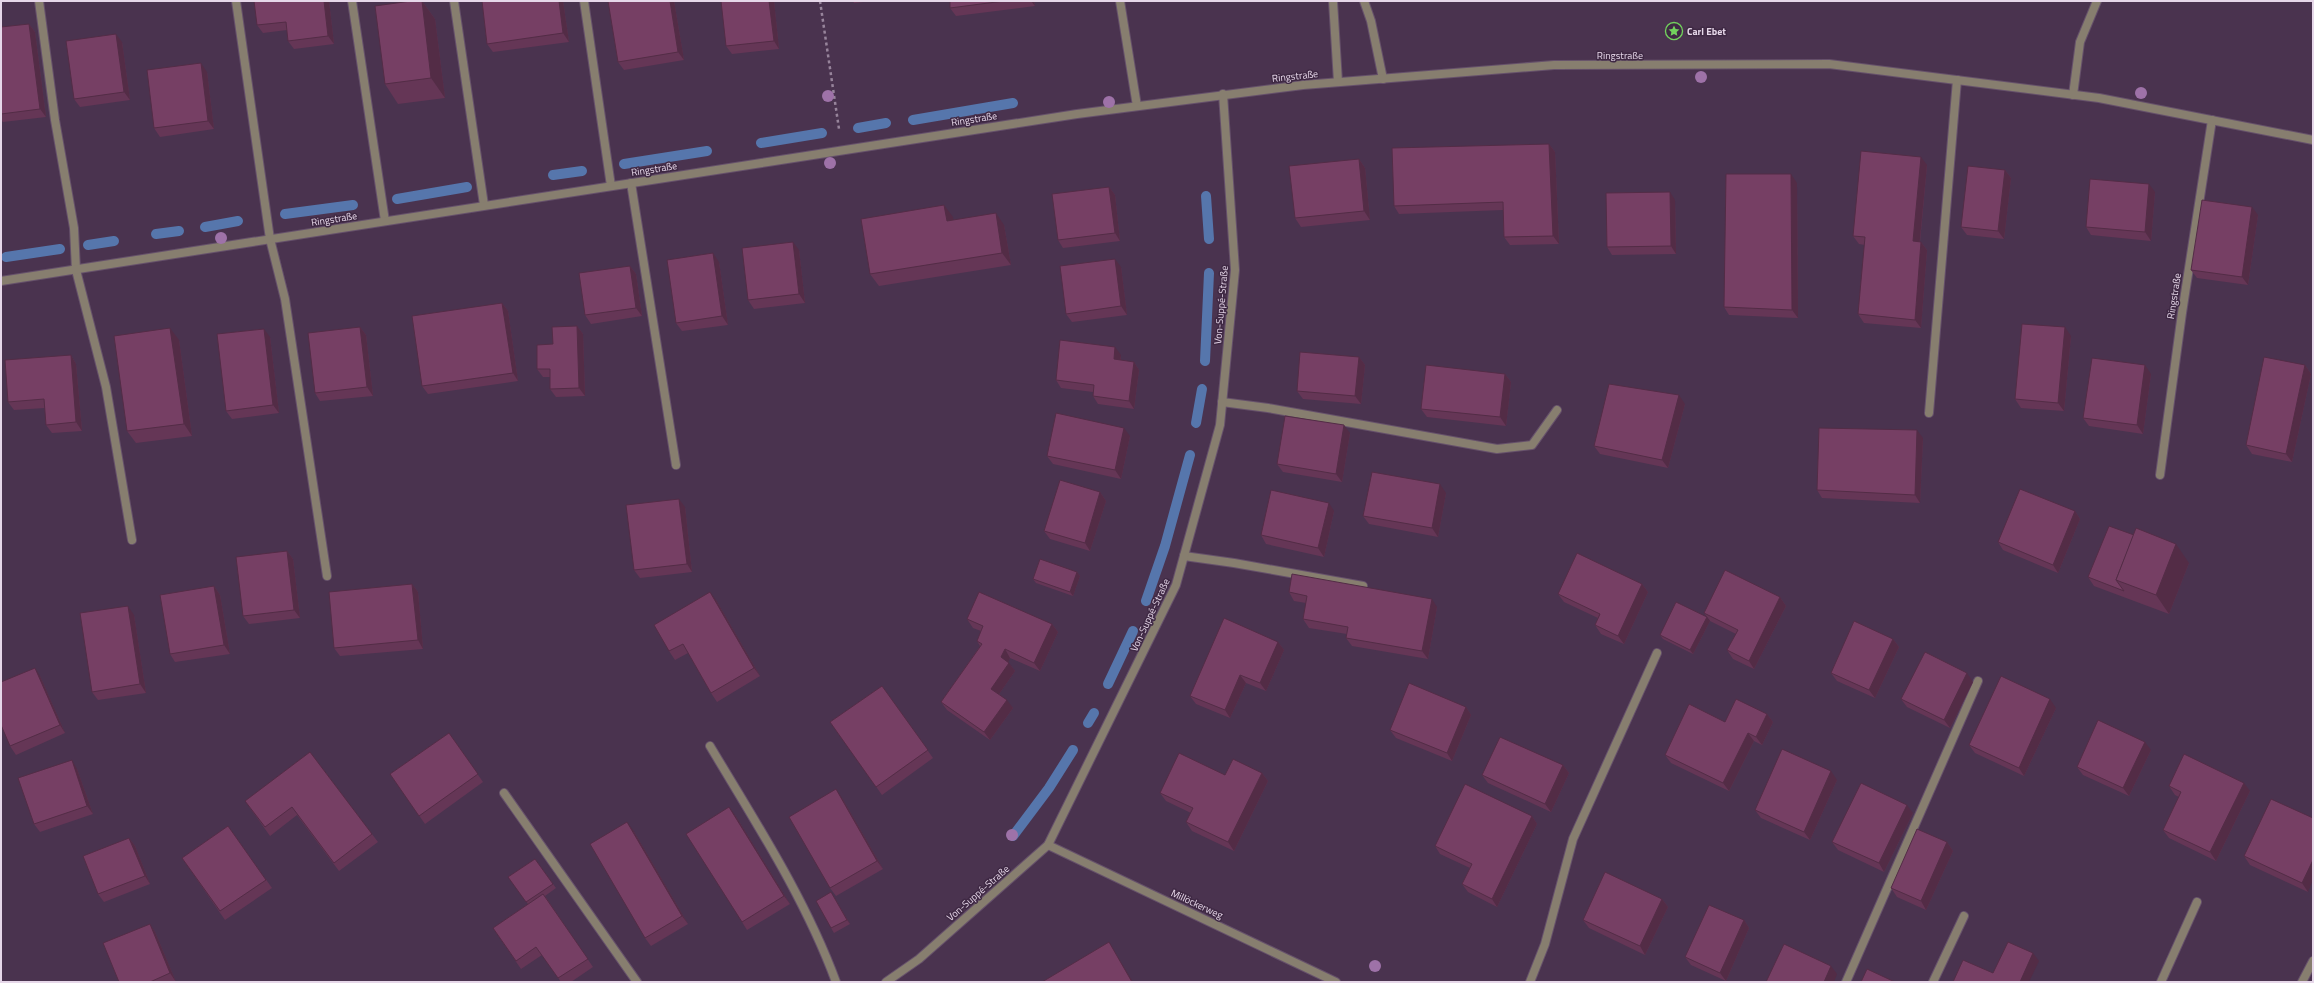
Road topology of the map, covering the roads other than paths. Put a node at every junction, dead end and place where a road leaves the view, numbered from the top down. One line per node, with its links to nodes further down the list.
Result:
1 (39, 1): 23 (street)
2 (236, 1): 22 (street)
3 (352, 1): 21 (street)
4 (454, 1): 20 (street)
5 (584, 1): 19 (street)
6 (1120, 1): 15 (street)
7 (1333, 1): 12 (street)
8 (1364, 1): 10 (street)
9 (2098, 1): 14 (street)
10 (1383, 79): 11 (street, Ringstraße); 12 (street, Ringstraße)
11 (1957, 80): 14 (street, Ringstraße); 27 (street)
12 (1338, 82): 13 (street, Ringstraße)
13 (1223, 94): 15 (street, Ringstraße); 25 (street, Von-Suppé-Straße)
14 (2073, 95): 16 (street, Ringstraße)
15 (1137, 106): 18 (street, Ringstraße)
16 (2212, 120): 17 (street, Ringstraße); 29 (street, Ringstraße)
17 (2313, 140)
18 (631, 183): 19 (street, Ringstraße); 28 (street)
19 (611, 186): 20 (street, Ringstraße)
20 (484, 205): 21 (street, Ringstraße)
21 (384, 221): 22 (street, Ringstraße)
22 (270, 239): 23 (street, Ringstraße); 32 (street)
23 (76, 270): 24 (street, Ringstraße); 30 (street)
24 (1, 281)
25 (1222, 402): 26 (street); 31 (street, Von-Suppé-Straße)
26 (1557, 410)
27 (1929, 413)
28 (676, 465)
29 (2160, 475)
30 (132, 540)
31 (1184, 556): 33 (street); 38 (street, Von-Suppé-Straße)
32 (327, 576)
33 (1363, 586)
34 (1657, 652): 46 (street)
35 (1978, 681): 47 (street)
36 (710, 746): 43 (street)
37 (504, 793): 42 (street)
38 (1048, 845): 44 (street, Von-Suppé-Straße); 45 (street, Millöckerweg)
39 (2197, 902): 49 (street)
40 (1964, 916): 48 (street)
41 (2313, 961): 50 (street)
42 (637, 982)
43 (836, 982)
44 (886, 982)
45 (1336, 982)
46 (1530, 982)
47 (1846, 982)
48 (1933, 982)
49 (2161, 982)
50 (2302, 982)

